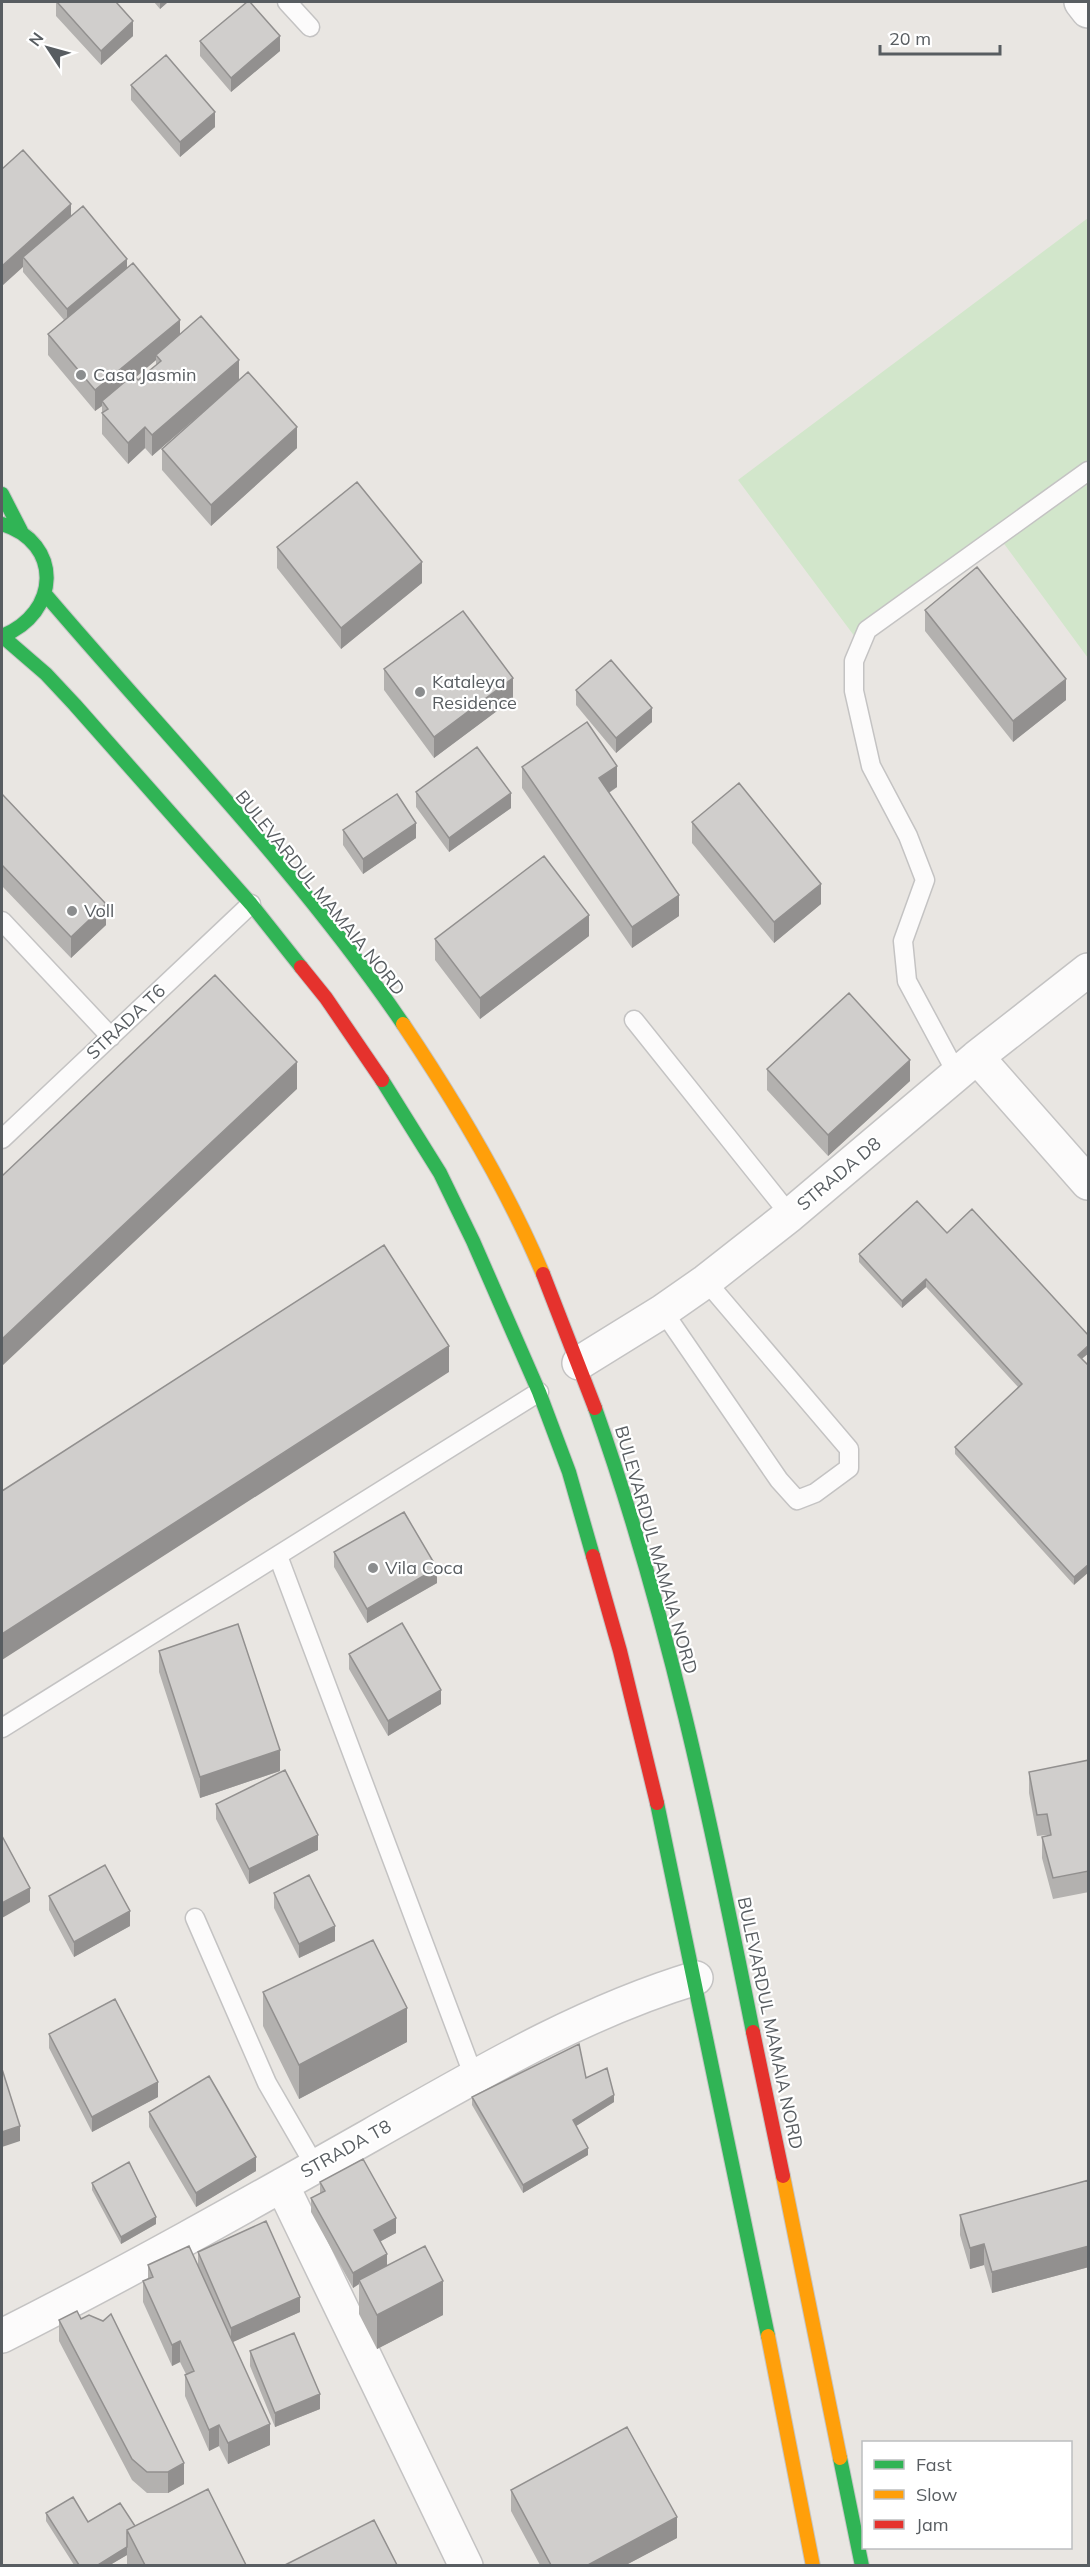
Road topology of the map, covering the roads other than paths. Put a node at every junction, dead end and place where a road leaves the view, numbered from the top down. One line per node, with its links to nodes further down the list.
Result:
1 (287, 2): 4 (lane)
2 (1081, 2): 3 (street)
3 (1089, 11)
4 (310, 27)
5 (1089, 471): 16 (lane)
6 (2, 494): 8 (main road)
7 (2, 524): 8 (main road)
8 (21, 531): 9 (main road)
9 (45, 594): 10 (main road); 22 (main road, BULEVARDUL MAMAIA NORD)
10 (2, 636): 11 (main road)
11 (251, 904): 15 (lane, STRADA T6); 23 (main road)
12 (2, 921): 15 (lane)
13 (1089, 970): 16 (street, STRADA D8)
14 (634, 1020): 19 (lane)
15 (111, 1037): 17 (lane, STRADA T6)
16 (967, 1066): 18 (street); 19 (street, STRADA D8)
17 (2, 1139)
18 (1089, 1183)
19 (790, 1215): 20 (street, STRADA D8)
20 (706, 1281): 21 (street, STRADA D8); 21 (lane)
21 (663, 1311): 22 (street, STRADA D8)
22 (579, 1363): 34 (main road, BULEVARDUL MAMAIA NORD)
23 (539, 1392): 24 (lane); 27 (main road)
24 (278, 1556): 25 (lane); 28 (lane)
25 (2, 1728)
26 (195, 1918): 29 (lane)
27 (696, 1977): 28 (street, STRADA T8); 33 (main road)
28 (474, 2077): 29 (street, STRADA T8)
29 (315, 2166): 30 (street, STRADA T8)
30 (282, 2185): 31 (street, STRADA T8); 32 (street)
31 (2, 2336)
32 (466, 2565)
33 (813, 2565)
34 (862, 2565)

